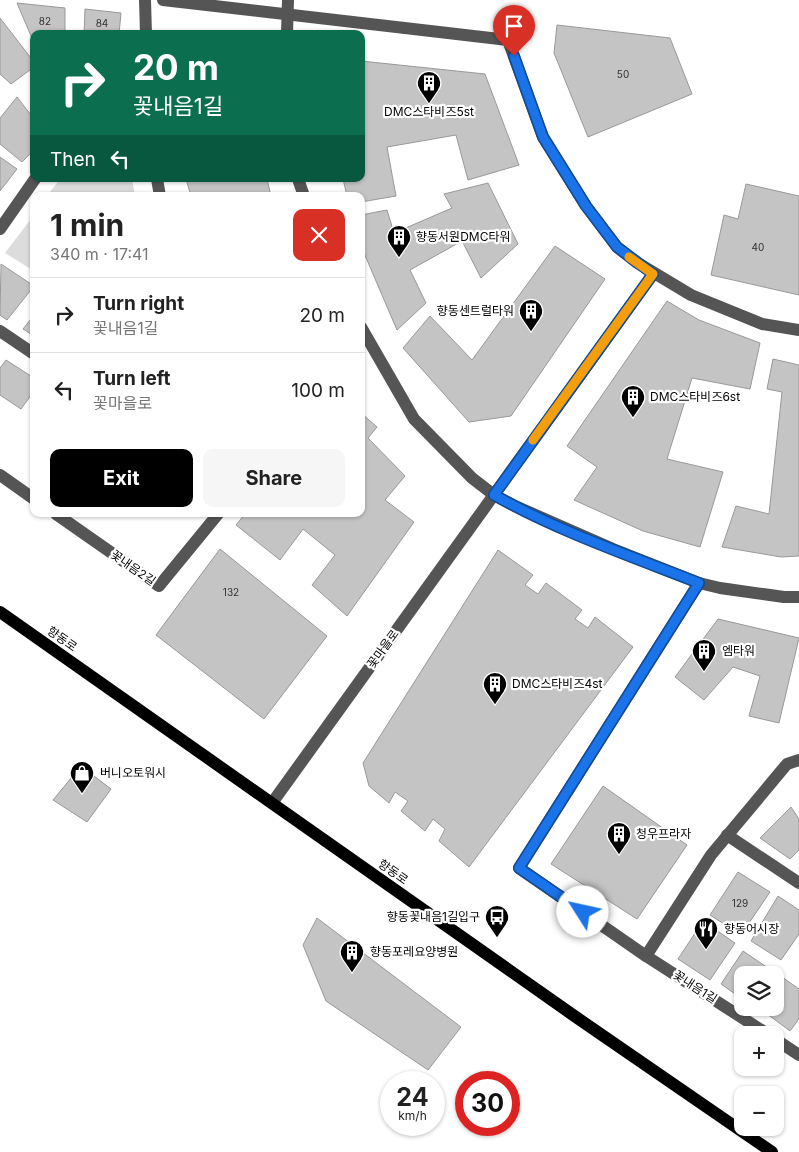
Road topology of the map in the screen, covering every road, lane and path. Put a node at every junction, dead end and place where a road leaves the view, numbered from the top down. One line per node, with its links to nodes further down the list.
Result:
1 (145, 0): 5 (street)
2 (163, 0): 4 (street)
3 (288, 0): 4 (street)
4 (288, 15): 6 (street); 9 (street)
5 (146, 30)
6 (287, 30)
7 (32, 182): 8 (street)
8 (0, 229)
9 (653, 274): 10 (street); 16 (street, 꽃마을로)
10 (799, 330)
11 (0, 331): 13 (street)
12 (365, 337): 16 (street)
13 (30, 351)
14 (0, 475): 15 (street)
15 (30, 495)
16 (494, 495): 19 (street); 23 (street, 꽃마을로)
17 (60, 517): 18 (street, 꽃내음2길)
18 (216, 517)
19 (699, 583): 20 (street); 26 (street, 꽃내음1길)
20 (799, 597)
21 (0, 612): 23 (main road, 향동로)
22 (799, 760): 24 (street)
23 (272, 804): 30 (main road, 향동로)
24 (727, 835): 25 (street); 26 (street)
25 (799, 883)
26 (646, 956): 27 (street, 꽃내음1길)
27 (755, 1026)
28 (784, 1045): 29 (street)
29 (799, 1055)
30 (772, 1152)

